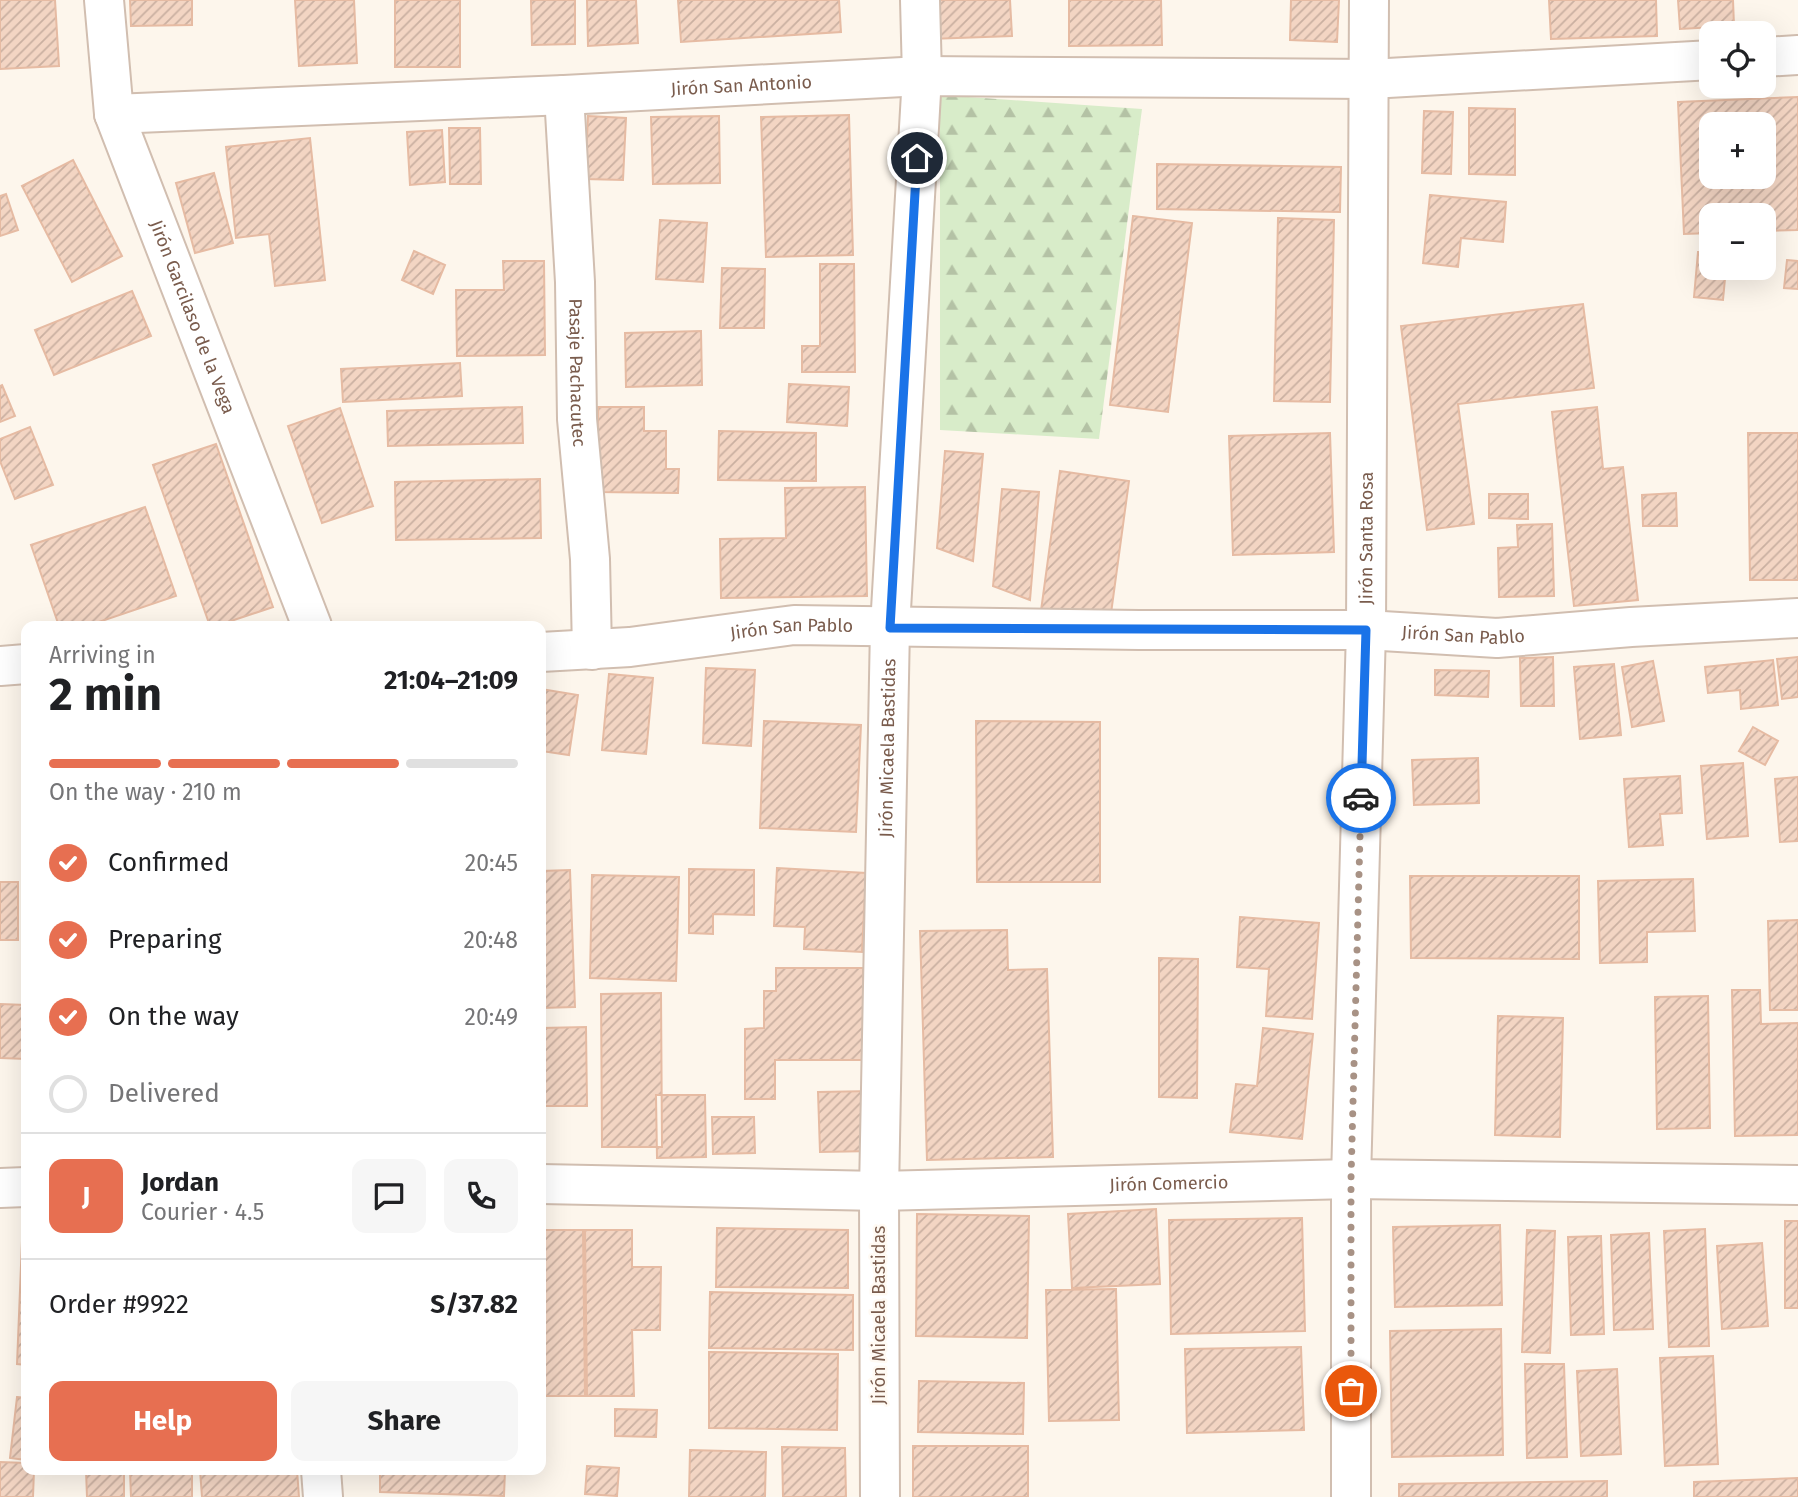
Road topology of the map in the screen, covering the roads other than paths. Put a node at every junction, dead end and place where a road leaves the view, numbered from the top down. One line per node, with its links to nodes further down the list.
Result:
1 (104, 0): 10 (street, Jirón Garcilaso de la Vega)
2 (920, 0): 7 (street, Jirón Micaela Bastidas)
3 (1369, 0): 8 (street, Jirón Santa Rosa)
4 (1798, 55): 5 (street)
5 (1776, 56)
6 (1699, 61): 8 (street, Jirón San Antonio)
7 (922, 76): 8 (street, Jirón San Antonio); 9 (street, Jirón San Antonio); 13 (street, Jirón Micaela Bastidas)
8 (1370, 79): 14 (street, Jirón Santa Rosa)
9 (564, 95): 10 (street, Jirón San Antonio); 15 (street, Pasaje Pachacutec)
10 (114, 114): 12 (street, Jirón Garcilaso de la Vega)
11 (1798, 618): 14 (street, Jirón San Pablo)
12 (310, 621)
13 (890, 628): 14 (street, Jirón San Pablo); 15 (street, Jirón San Pablo); 24 (street, Jirón Micaela Bastidas)
14 (1366, 630): 19 (street, Jirón Santa Rosa)
15 (592, 650): 16 (street, Jirón San Pablo)
16 (546, 652)
17 (21, 664): 18 (street)
18 (0, 666)
19 (1351, 1179): 21 (street, Jirón Comercio); 24 (street, Jirón Comercio); 28 (street, Jirón Santa Rosa)
20 (546, 1184): 24 (street, Jirón Comercio)
21 (1798, 1185)
22 (0, 1188): 23 (street)
23 (21, 1188)
24 (879, 1191): 27 (street, Jirón Micaela Bastidas)
25 (321, 1475): 26 (street)
26 (323, 1497)
27 (880, 1497)
28 (1351, 1497)

